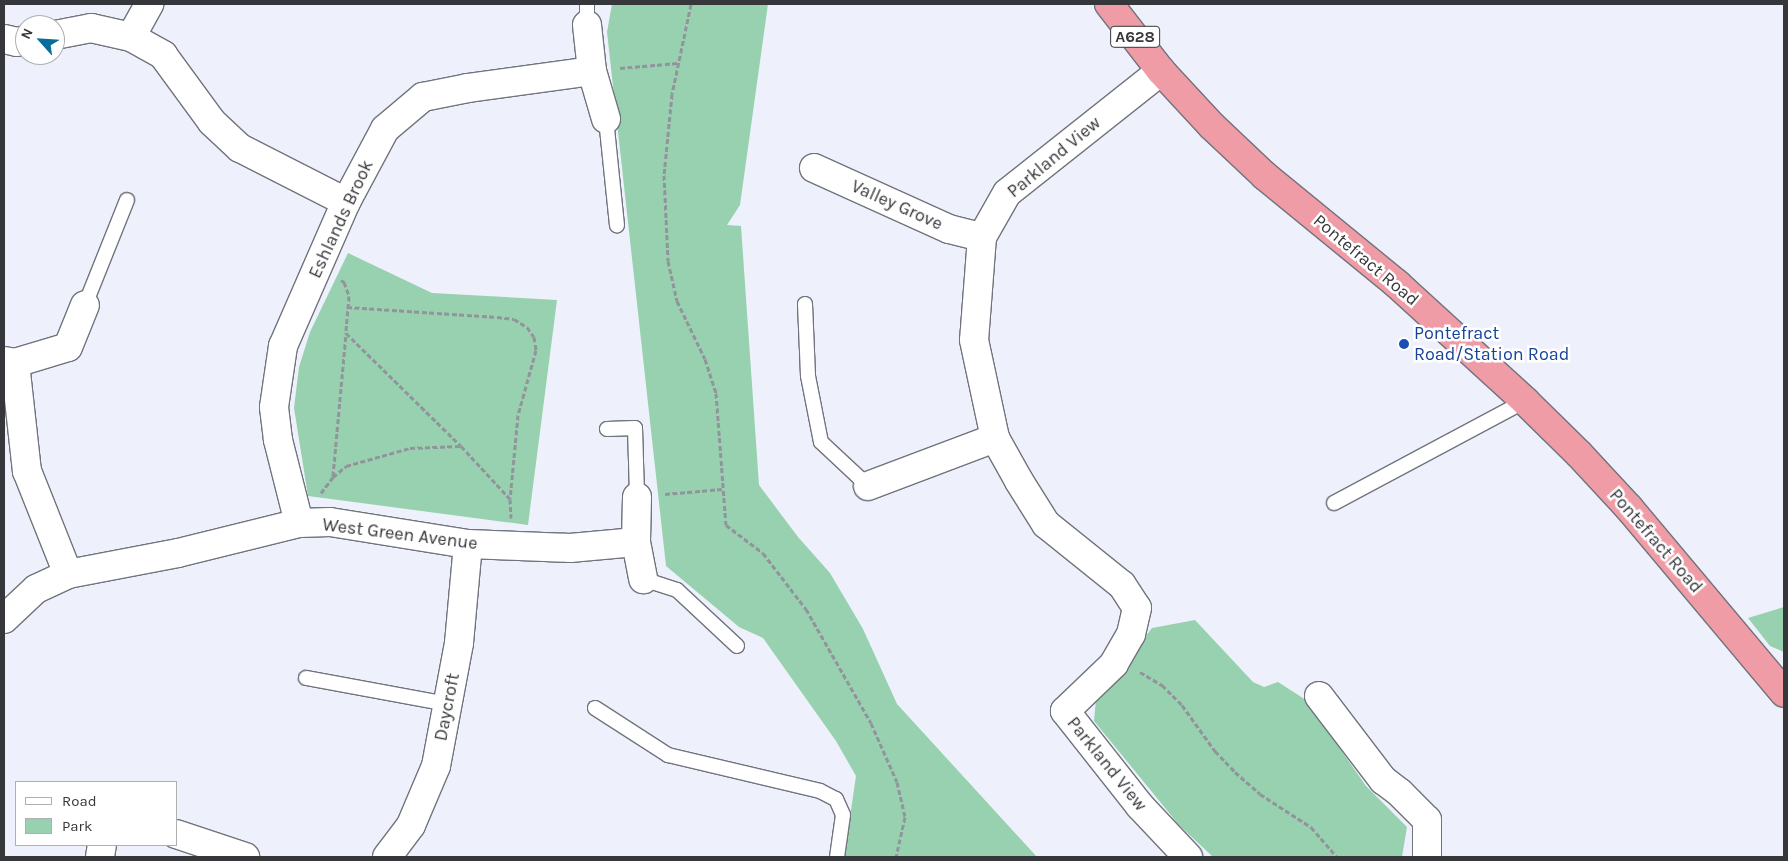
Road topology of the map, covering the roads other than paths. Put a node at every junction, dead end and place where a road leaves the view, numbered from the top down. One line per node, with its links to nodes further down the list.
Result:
1 (149, 4): 5 (street)
2 (1110, 4): 7 (highway, Pontefract Road / A628)
3 (587, 14): 6 (street)
4 (65, 33): 5 (street)
5 (131, 37): 11 (street)
6 (592, 71): 8 (street); 11 (street, Eshlands Brook)
7 (1161, 71): 13 (street, Parkland View); 17 (highway, Pontefract Road / A628)
8 (606, 119): 12 (lane)
9 (814, 168): 13 (street, Valley Grove)
10 (127, 200): 15 (lane)
11 (346, 202): 23 (street, Eshlands Brook)
12 (617, 225)
13 (982, 237): 19 (street, Parkland View)
14 (805, 304): 20 (lane)
15 (85, 305): 16 (street)
16 (9, 362): 26 (street)
17 (1525, 401): 22 (lane); 31 (highway, Pontefract Road / A628)
18 (607, 429): 21 (lane)
19 (995, 438): 20 (street); 39 (street, Parkland View)
20 (868, 486)
21 (637, 497): 24 (street)
22 (1334, 503)
23 (299, 523): 25 (street, West Green Avenue); 26 (street, West Green Avenue)
24 (636, 542): 25 (street, West Green Avenue); 27 (street)
25 (468, 544): 33 (street, Daycroft)
26 (68, 574): 28 (street, West Green Avenue)
27 (643, 579): 29 (lane)
28 (4, 619)
29 (737, 646)
30 (306, 678): 33 (lane)
31 (1784, 693)
32 (1319, 696): 40 (street)
33 (447, 704): 37 (street, Daycroft)
34 (596, 708): 38 (lane)
35 (178, 835): 36 (street)
36 (245, 857)
37 (387, 857)
38 (837, 857)
39 (1188, 857)
40 (1427, 857)

